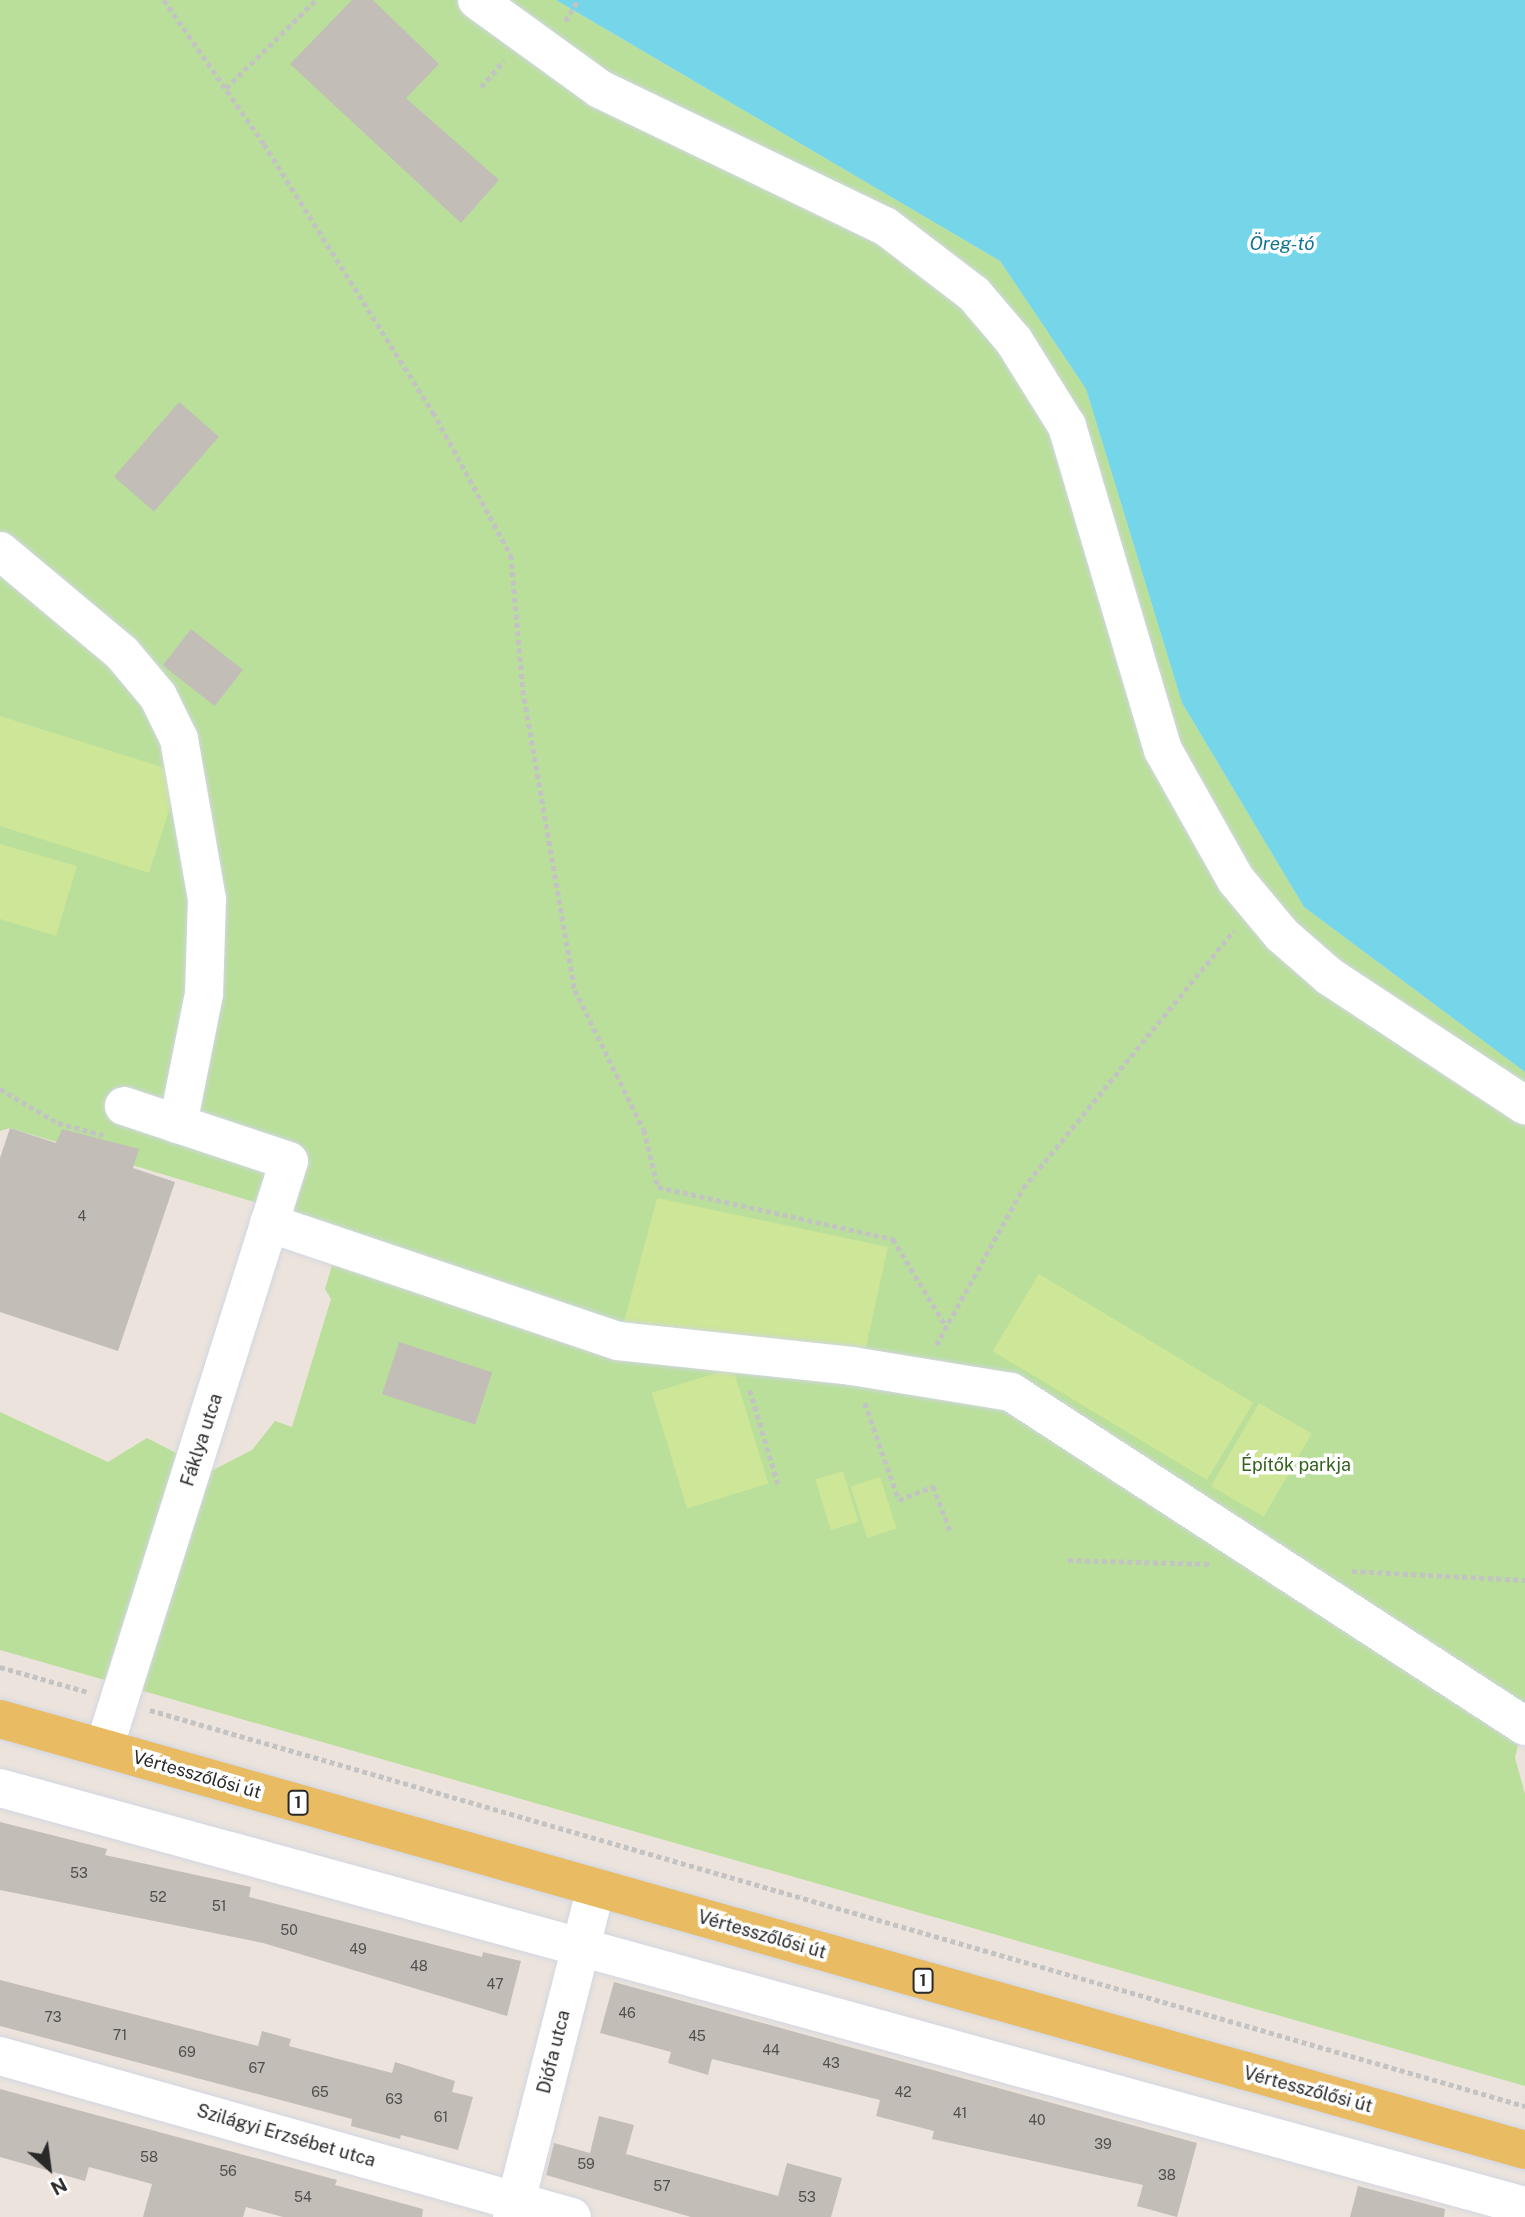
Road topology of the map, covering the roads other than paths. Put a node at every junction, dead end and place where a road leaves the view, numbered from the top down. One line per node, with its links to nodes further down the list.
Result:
1 (477, 0): 3 (street)
2 (0, 551): 5 (street)
3 (1525, 1105)
4 (124, 1106): 5 (street)
5 (178, 1124): 6 (street, Fáklya utca)
6 (269, 1223): 8 (street); 9 (street, Fáklya utca)
7 (0, 1719): 9 (main road, Vértesszőlősi út / 1)
8 (1525, 1726)
9 (104, 1748): 11 (main road, Vértesszőlősi út / 1)
10 (0, 1788): 12 (street)
11 (596, 1888): 12 (street, Diófa utca); 14 (main road, Vértesszőlősi út / 1)
12 (581, 1949): 15 (street); 16 (street, Diófa utca)
13 (0, 2056): 16 (street, Szilágyi Erzsébet utca)
14 (1525, 2150)
15 (1525, 2206)
16 (514, 2209): 17 (street, Szilágyi Erzsébet utca)
17 (572, 2217)

